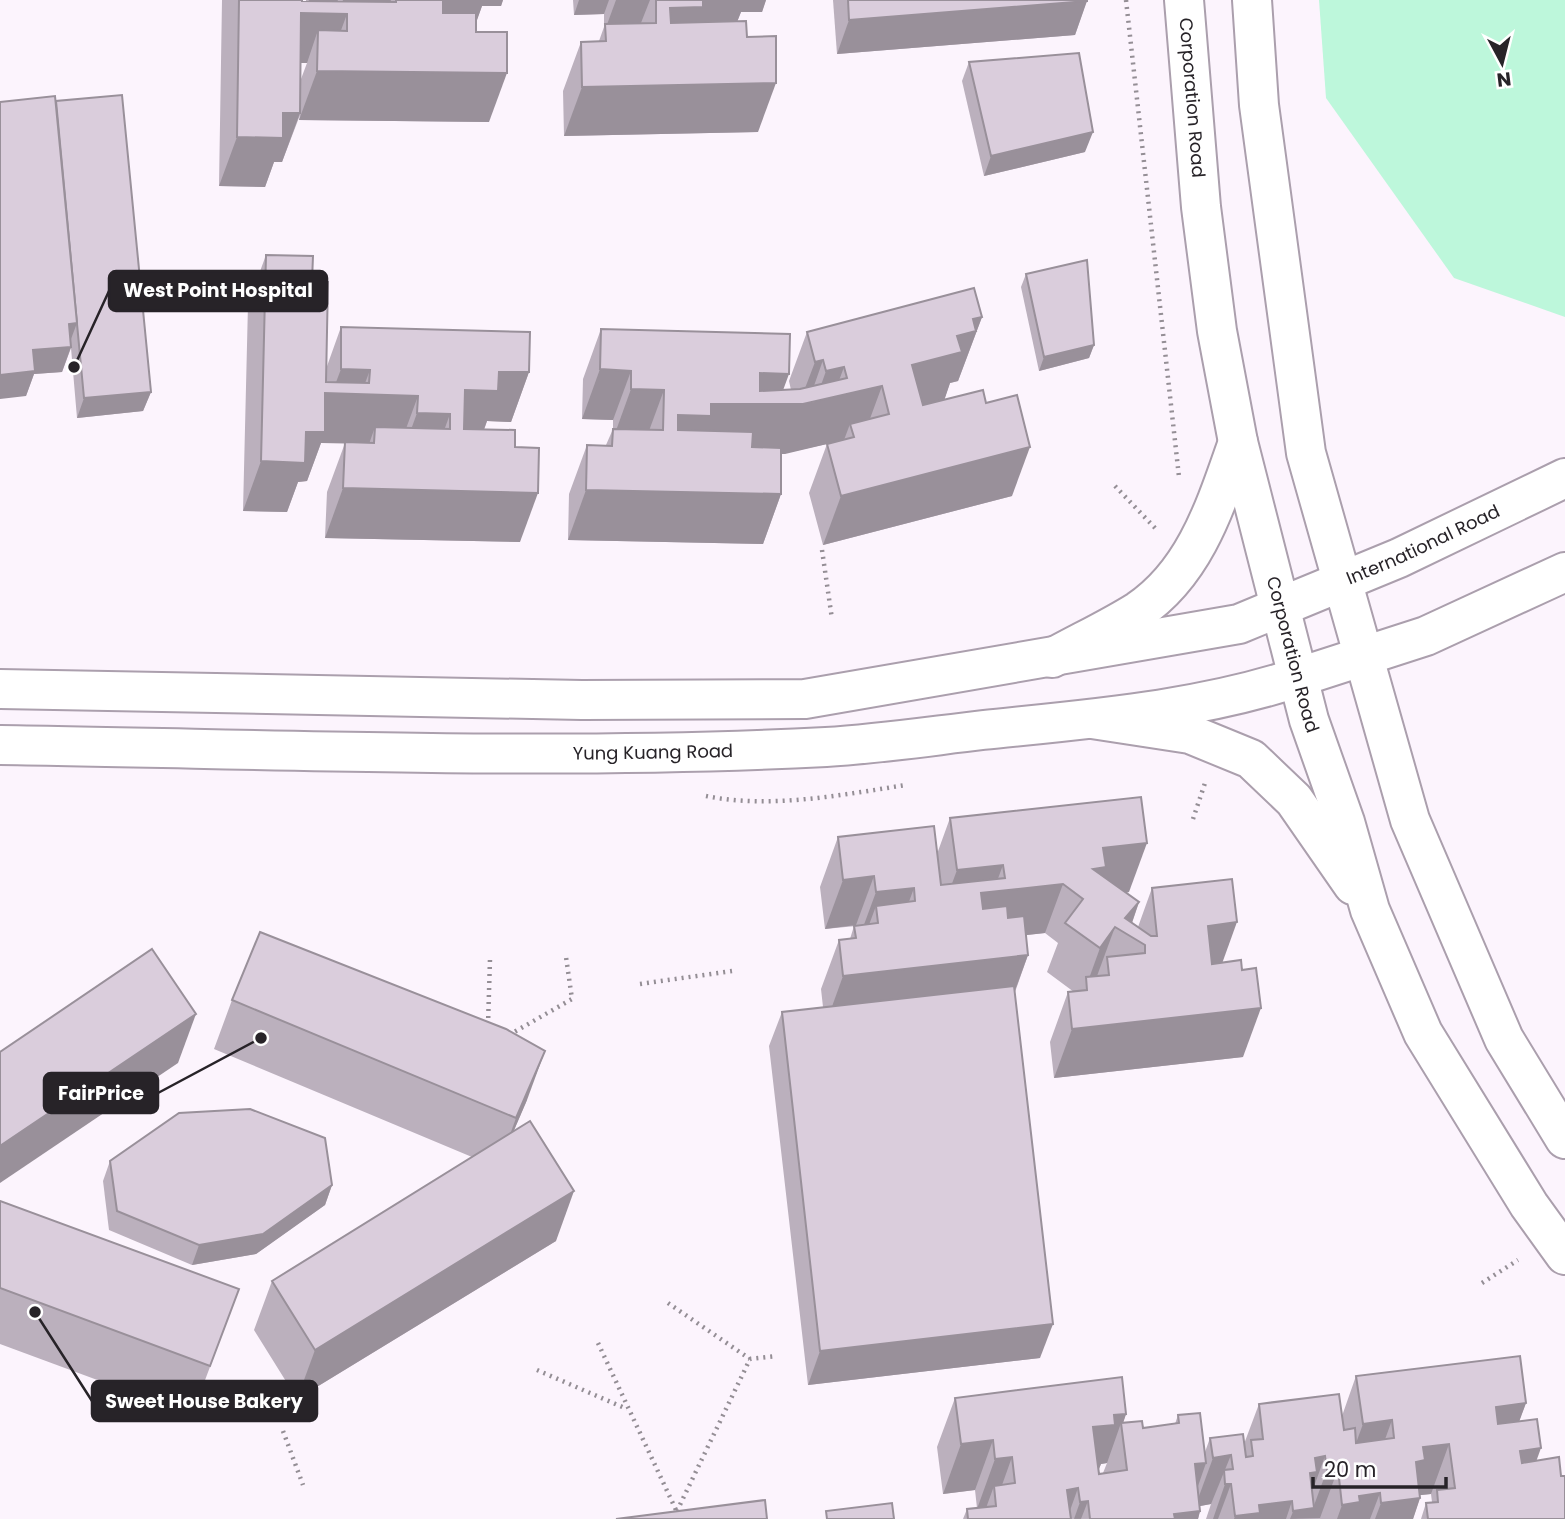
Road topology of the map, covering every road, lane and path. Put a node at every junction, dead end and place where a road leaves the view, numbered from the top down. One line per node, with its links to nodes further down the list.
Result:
1 (1126, 0): 6 (path)
2 (1184, 0): 4 (main road, Corporation Road)
3 (1252, 0): 11 (main road)
4 (1238, 442): 12 (main road, Corporation Road); 15 (main road)
5 (1565, 478): 11 (main road, International Road)
6 (1176, 485)
7 (1115, 486): 8 (path)
8 (1161, 517)
9 (822, 550): 13 (path)
10 (1565, 572): 14 (main road)
11 (1343, 581): 12 (main road, International Road); 14 (main road)
12 (1280, 607): 15 (main road); 16 (main road, Corporation Road)
13 (832, 619)
14 (1364, 656): 16 (main road); 29 (main road)
15 (1052, 658): 17 (main road)
16 (1299, 677): 18 (main road, Yung Kuang Road); 22 (main road, Corporation Road)
17 (0, 689)
18 (1092, 719): 19 (main road, Yung Kuang Road); 22 (main road)
19 (0, 745)
20 (1207, 776): 21 (path)
21 (1193, 819)
22 (1370, 910): 31 (main road, Corporation Road)
23 (566, 957): 28 (path)
24 (490, 959): 27 (path)
25 (732, 971): 26 (path)
26 (640, 984)
27 (488, 1034)
28 (500, 1040)
29 (1565, 1139)
30 (1528, 1253): 32 (path)
31 (1565, 1255)
32 (1482, 1283)
33 (668, 1303): 36 (path)
34 (598, 1343): 38 (path)
35 (777, 1356): 36 (path)
36 (750, 1359): 38 (path)
37 (537, 1370): 38 (path)
38 (628, 1409)
39 (283, 1431): 40 (path)
40 (303, 1485)

